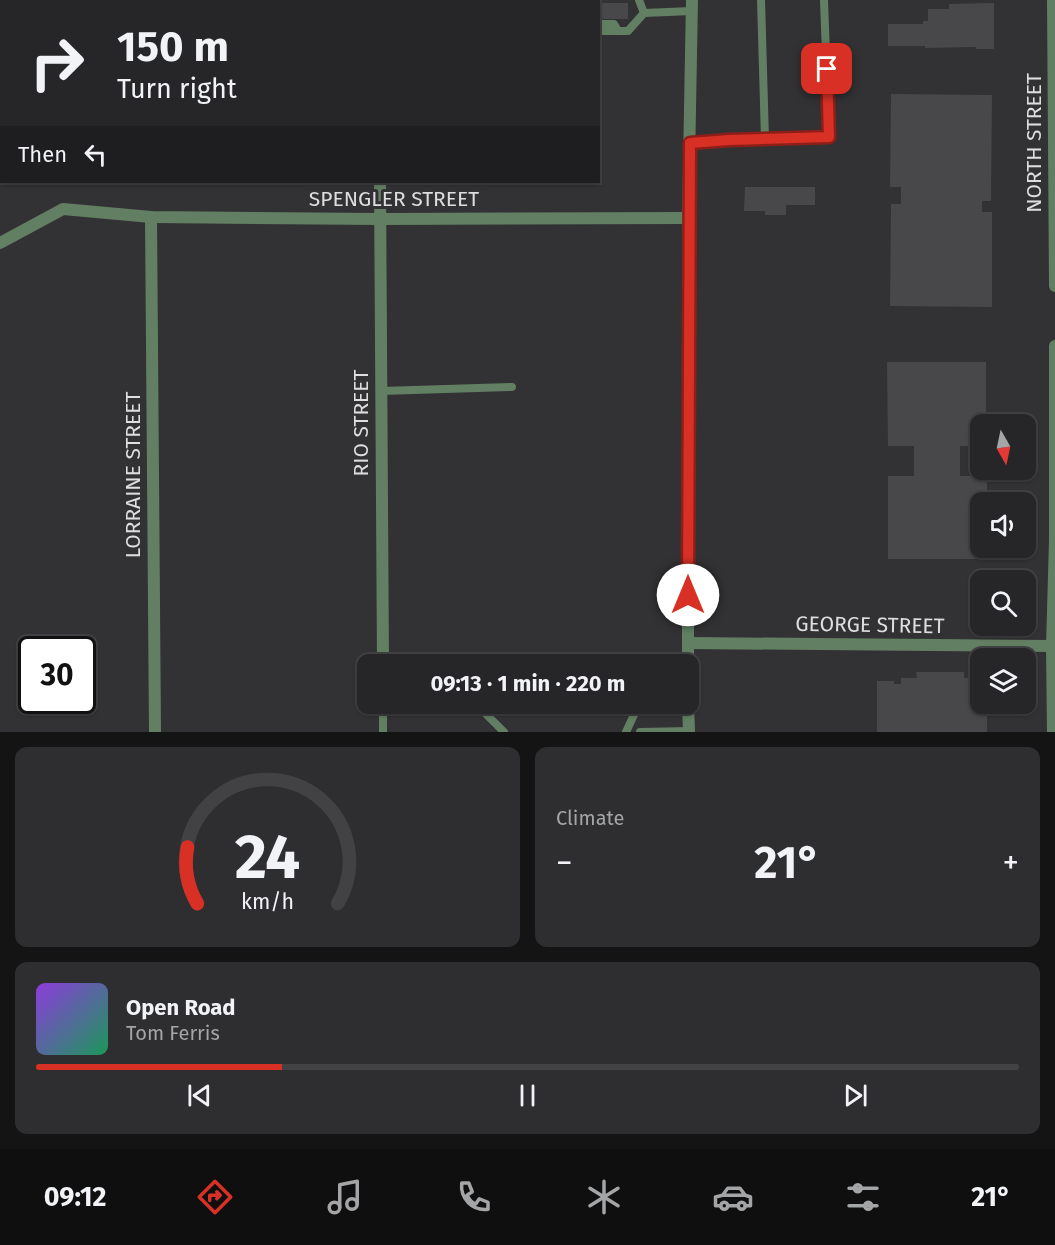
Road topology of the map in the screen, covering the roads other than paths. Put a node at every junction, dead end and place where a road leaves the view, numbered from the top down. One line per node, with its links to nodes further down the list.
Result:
1 (639, 0): 6 (lane)
2 (761, 0): 11 (lane)
3 (824, 0): 11 (lane)
4 (1053, 0): 10 (street, NORTH STREET)
5 (692, 6): 6 (lane); 12 (street)
6 (644, 13): 9 (lane)
7 (600, 24): 9 (lane)
8 (600, 31): 9 (lane)
9 (618, 31)
10 (1054, 107): 18 (street, NORTH STREET)
11 (765, 139): 12 (lane)
12 (690, 143): 15 (street)
13 (380, 183): 16 (street, RIO STREET)
14 (151, 217): 16 (street, SPENGLER STREET); 17 (street, SPENGLER STREET); 34 (street, LORRAINE STREET)
15 (688, 218): 16 (street, SPENGLER STREET); 25 (street)
16 (380, 219): 23 (street, RIO STREET)
17 (0, 243)
18 (1055, 250): 19 (street, NORTH STREET)
19 (1055, 286)
20 (1055, 346): 21 (street)
21 (1055, 379): 24 (street)
22 (512, 387): 23 (lane)
23 (381, 392): 27 (street, RIO STREET)
24 (1055, 437): 26 (street)
25 (688, 643): 26 (street, GEORGE STREET); 28 (street)
26 (1052, 646): 39 (street)
27 (383, 654)
28 (688, 654)
29 (383, 714): 35 (lane)
30 (486, 714): 36 (lane)
31 (634, 714): 37 (lane)
32 (688, 714): 33 (street)
33 (689, 731): 38 (lane)
34 (155, 732)
35 (383, 732)
36 (504, 732)
37 (626, 732)
38 (640, 732)
39 (1053, 732)

